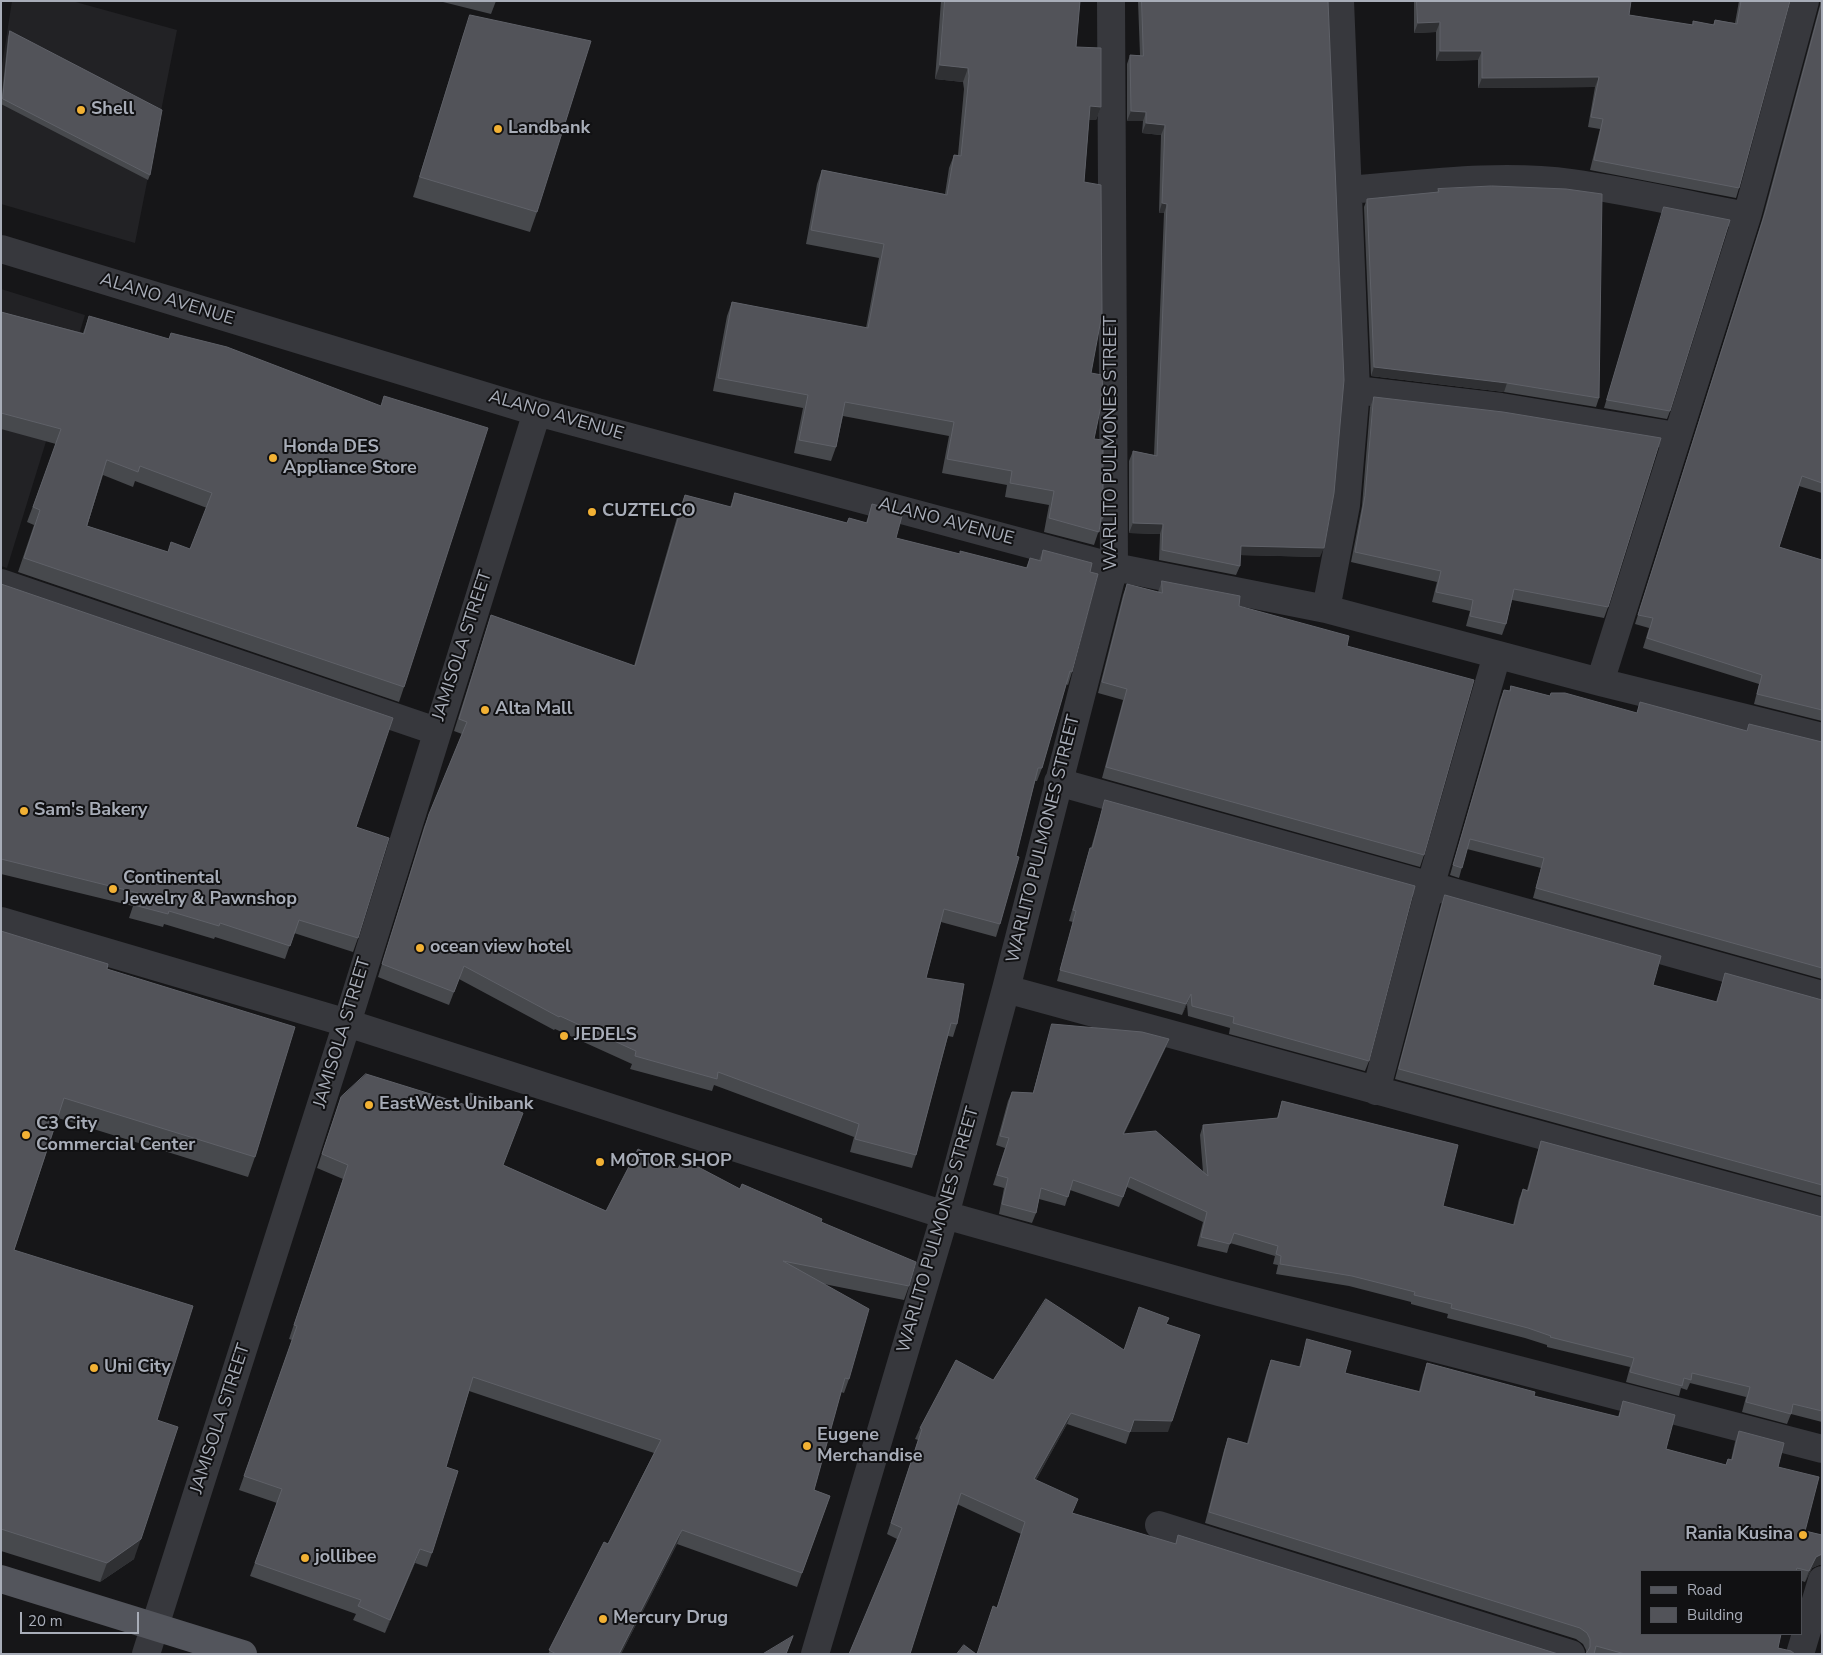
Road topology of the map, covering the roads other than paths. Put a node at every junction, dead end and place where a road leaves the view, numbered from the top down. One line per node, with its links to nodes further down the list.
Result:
1 (1111, 1): 11 (street, WARLITO PULMONES STREET)
2 (1340, 1): 5 (street)
3 (1806, 1): 4 (street); 6 (street)
4 (1822, 5)
5 (1348, 190): 6 (street); 8 (street)
6 (1747, 216): 10 (street)
7 (1, 249): 9 (street, ALANO AVENUE)
8 (1356, 390): 10 (street); 13 (street)
9 (537, 412): 11 (street, ALANO AVENUE); 16 (street, JAMISOLA STREET)
10 (1676, 436): 15 (street)
11 (1114, 567): 13 (street, ALANO AVENUE); 18 (street, WARLITO PULMONES STREET)
12 (1, 583): 16 (street)
13 (1326, 609): 14 (street, ALANO AVENUE)
14 (1497, 655): 15 (street, ALANO AVENUE); 19 (street)
15 (1600, 682): 17 (street, ALANO AVENUE)
16 (436, 731): 23 (street, JAMISOLA STREET)
17 (1822, 737)
18 (1058, 782): 19 (street); 21 (street, WARLITO PULMONES STREET)
19 (1430, 887): 22 (street); 24 (street)
20 (1, 921): 23 (street)
21 (1006, 989): 24 (street); 26 (street, WARLITO PULMONES STREET)
22 (1822, 995)
23 (347, 1023): 26 (street); 31 (street, JAMISOLA STREET)
24 (1376, 1091): 25 (street)
25 (1822, 1212)
26 (945, 1216): 27 (street); 34 (street, WARLITO PULMONES STREET)
27 (1822, 1449)
28 (1159, 1526): 35 (street)
29 (1, 1579): 31 (main road)
30 (1822, 1580): 36 (street)
31 (154, 1627): 32 (street, JAMISOLA STREET); 33 (main road)
32 (146, 1654)
33 (243, 1654)
34 (815, 1654)
35 (1571, 1654)
36 (1800, 1654)

